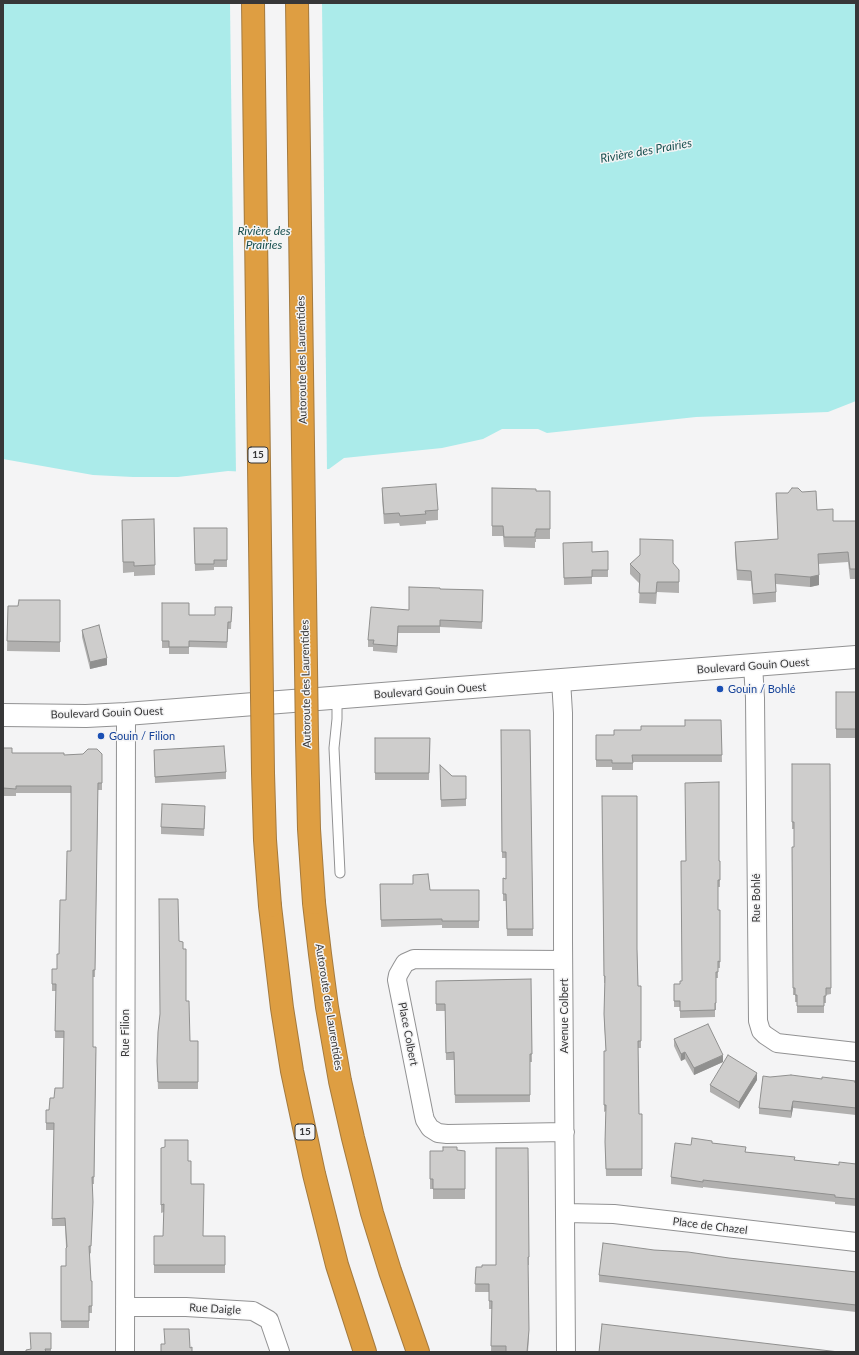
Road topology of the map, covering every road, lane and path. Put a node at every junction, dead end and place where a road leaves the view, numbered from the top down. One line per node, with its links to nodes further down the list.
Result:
1 (253, 3): 18 (highway, 15, bridge)
2 (298, 3): 19 (highway, Autoroute des Laurentides, bridge)
3 (856, 657): 4 (street, Boulevard Gouin Ouest)
4 (753, 665): 5 (street, Boulevard Gouin Ouest); 11 (street, Rue Bohlé)
5 (561, 680): 6 (street, Boulevard Gouin Ouest); 10 (street, Avenue Colbert)
6 (337, 698): 7 (street, Boulevard Gouin Ouest); 9 (lane)
7 (126, 714): 8 (street, Boulevard Gouin Ouest); 15 (street, Rue Filion)
8 (3, 715)
9 (340, 873)
10 (563, 960): 12 (street, Avenue Colbert); 12 (street, Place Colbert)
11 (856, 1052)
12 (565, 1132): 13 (street, Avenue Colbert)
13 (565, 1213): 14 (street, Place de Chazel); 20 (street, Avenue Colbert)
14 (856, 1242)
15 (125, 1307): 16 (street, Rue Filion); 17 (street, Rue Daigle)
16 (125, 1352)
17 (280, 1352)
18 (365, 1352)
19 (418, 1352)
20 (566, 1352)

